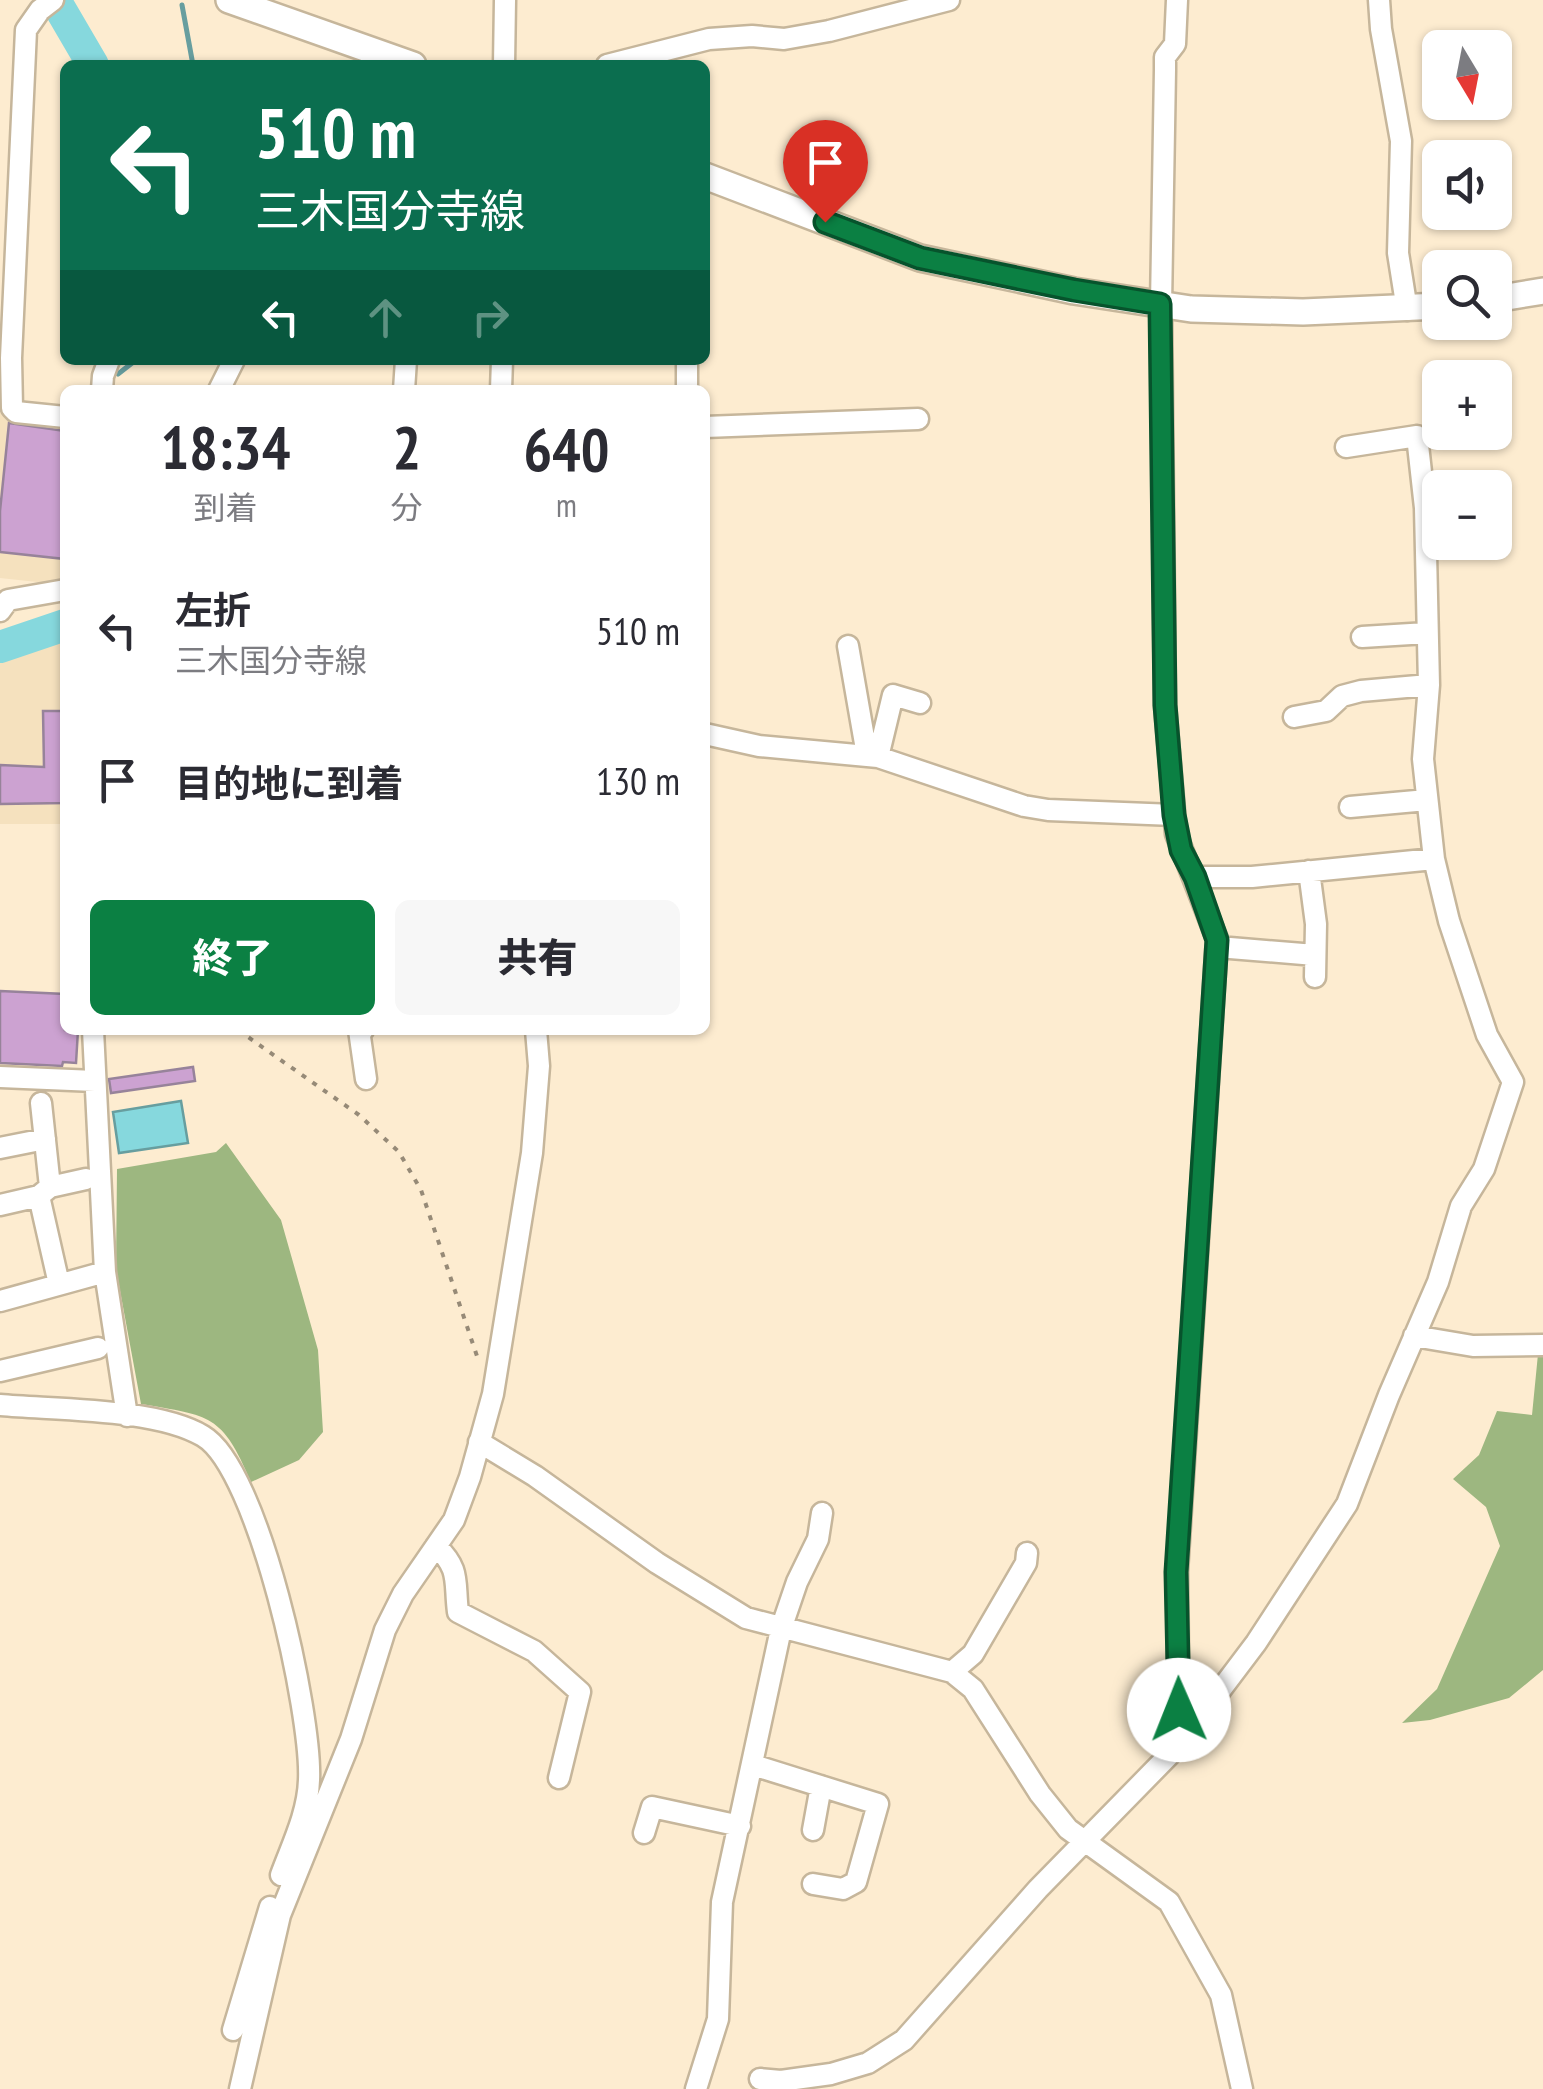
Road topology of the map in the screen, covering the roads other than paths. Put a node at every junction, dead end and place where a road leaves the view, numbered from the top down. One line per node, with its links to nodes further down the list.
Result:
1 (229, 0): 7 (main road)
2 (505, 0): 8 (street)
3 (950, 0): 9 (street)
4 (1177, 0): 13 (street)
5 (1380, 0): 15 (street)
6 (46, 5): 16 (street)
7 (366, 57)
8 (504, 60)
9 (627, 60)
10 (710, 178): 13 (main road)
11 (1543, 291): 12 (main road)
12 (1512, 297)
13 (1160, 304): 15 (main road); 33 (street)
14 (1422, 308): 15 (main road)
15 (1407, 310)
16 (6, 357): 17 (street)
17 (60, 416)
18 (918, 419): 19 (street)
19 (710, 428)
20 (1346, 446): 23 (street)
21 (60, 591): 22 (street)
22 (0, 611)
23 (1426, 633): 24 (street); 26 (street)
24 (1362, 637)
25 (848, 646): 30 (street)
26 (1429, 685): 28 (street); 31 (street)
27 (920, 703): 30 (street)
28 (1294, 717)
29 (710, 735): 30 (street)
30 (873, 756): 33 (street)
31 (1426, 800): 32 (street); 34 (street)
32 (1350, 807)
33 (1174, 815): 36 (street)
34 (1434, 859): 35 (street); 55 (street)
35 (1309, 871): 36 (street); 38 (street)
36 (1195, 877): 67 (street)
37 (1230, 948): 38 (street)
38 (1315, 955): 39 (street)
39 (1315, 977)
40 (92, 1035): 45 (street)
41 (360, 1035): 44 (street)
42 (536, 1035): 61 (street)
43 (0, 1078): 45 (street)
44 (366, 1079)
45 (88, 1081): 52 (street)
46 (41, 1103): 47 (street)
47 (45, 1139): 48 (street); 50 (street)
48 (0, 1148)
49 (86, 1179): 50 (street)
50 (44, 1192): 51 (street); 53 (street)
51 (0, 1205)
52 (98, 1273): 53 (street); 60 (street)
53 (59, 1284): 54 (street)
54 (0, 1301)
55 (1414, 1336): 56 (street); 67 (street)
56 (1543, 1345)
57 (98, 1348): 58 (street)
58 (0, 1371)
59 (0, 1406): 60 (street)
60 (127, 1416): 76 (street)
61 (479, 1442): 63 (street); 65 (street)
62 (822, 1513): 65 (street)
63 (436, 1546): 69 (street); 76 (street)
64 (1027, 1553): 66 (street)
65 (781, 1629): 66 (street); 68 (street)
66 (952, 1672): 74 (street)
67 (1179, 1745): 74 (street)
68 (753, 1765): 70 (street); 71 (street)
69 (559, 1778)
70 (822, 1786): 72 (street); 75 (street)
71 (740, 1826): 73 (street); 80 (street)
72 (813, 1830)
73 (644, 1833)
74 (1086, 1843): 78 (street); 81 (street)
75 (813, 1884)
76 (274, 1914): 77 (street); 79 (street)
77 (232, 2030)
78 (760, 2079)
79 (240, 2089)
80 (696, 2089)
81 (1242, 2089)

